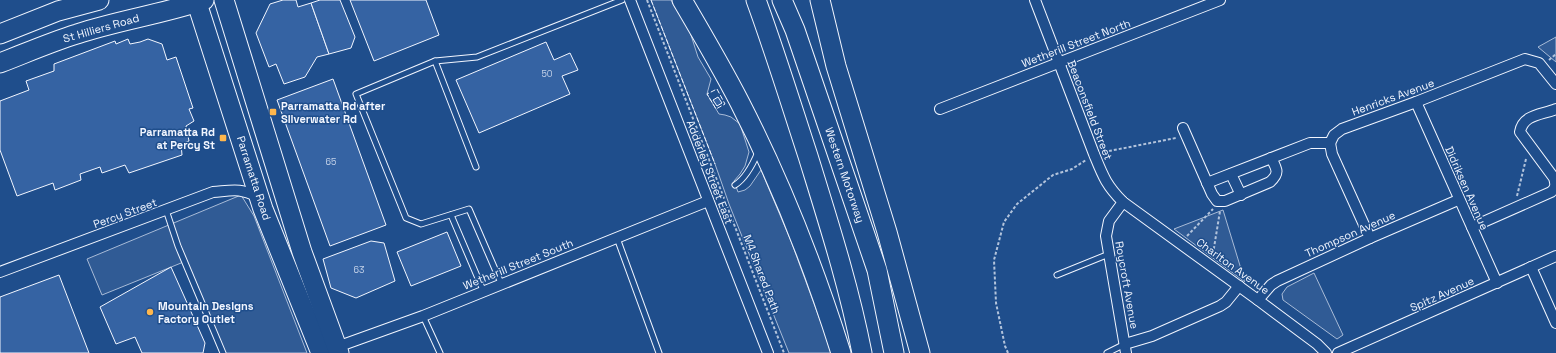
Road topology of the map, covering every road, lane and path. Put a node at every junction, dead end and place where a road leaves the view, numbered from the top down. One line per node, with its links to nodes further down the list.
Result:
1 (99, 0): 14 (highway)
2 (224, 0): 60 (highway)
3 (622, 0): 16 (lane)
4 (630, 0): 36 (street, Adderley Street East)
5 (647, 0): 65 (path, M4 Shared Path)
6 (678, 0): 15 (highway)
7 (682, 0): 15 (highway)
8 (756, 0): 67 (highway)
9 (782, 0): 68 (highway, Western Motorway)
10 (820, 0): 69 (highway)
11 (1035, 0): 18 (street, Beaconsfield Street)
12 (1220, 0): 18 (street, Wetherill Street North)
13 (199, 1): 17 (highway, St Hilliers Road); 34 (highway, Parramatta Road)
14 (0, 34)
15 (711, 49): 25 (highway)
16 (435, 61): 29 (lane); 41 (lane)
17 (0, 63)
18 (1060, 63): 21 (street, Wetherill Street North); 27 (street, Beaconsfield Street)
19 (1556, 84): 20 (street, Henricks Avenue)
20 (1416, 102): 24 (street, Henricks Avenue); 35 (street, Didriksen Avenue)
21 (940, 109)
22 (1556, 109): 26 (street)
23 (1185, 132): 27 (path); 31 (street)
24 (1330, 143): 28 (street); 44 (street)
25 (760, 145): 32 (lane); 66 (highway)
26 (1530, 146): 40 (path); 40 (street)
27 (1094, 154): 37 (street, Beaconsfield Street); 70 (path)
28 (1271, 158): 30 (street); 33 (street)
29 (476, 167)
30 (1231, 174): 31 (street); 33 (street)
31 (1208, 183): 38 (street)
32 (736, 185)
33 (1241, 195): 38 (street)
34 (259, 197): 39 (street, Percy Street); 60 (highway, Parramatta Road)
35 (1458, 200): 42 (street, Didriksen Avenue); 44 (street, Thompson Avenue)
36 (708, 201): 43 (street, Wetherill Street South); 64 (street, Adderley Street East)
37 (1123, 202): 45 (street, Charlton Avenue); 46 (street, Roycroft Avenue)
38 (1221, 202): 45 (path); 48 (path)
39 (166, 210): 50 (street, Percy Street); 61 (lane)
40 (1513, 210): 42 (street)
41 (451, 215): 53 (lane); 55 (lane)
42 (1472, 228): 52 (street, Didriksen Avenue)
43 (617, 238): 53 (street, Wetherill Street South); 63 (lane)
44 (1370, 238): 56 (street, Thompson Avenue)
45 (1180, 242): 48 (street, Charlton Avenue)
46 (1109, 254): 51 (lane); 59 (street, Roycroft Avenue)
47 (1556, 256): 49 (street, Spitz Avenue)
48 (1211, 265): 54 (street, Charlton Avenue)
49 (1531, 267): 52 (street, Spitz Avenue); 58 (street)
50 (0, 272)
51 (1057, 275)
52 (1497, 283): 73 (street, Spitz Avenue)
53 (501, 284): 55 (street, Wetherill Street South)
54 (1239, 286): 56 (street, Charlton Avenue); 59 (street)
55 (483, 290): 57 (street, Wetherill Street South)
56 (1258, 300): 72 (street, Charlton Avenue)
57 (423, 316): 60 (street, Wetherill Street South); 62 (lane)
58 (1556, 324)
59 (1126, 349): 71 (lane)
60 (332, 351)
61 (223, 353)
62 (440, 353)
63 (659, 353)
64 (768, 353)
65 (784, 353)
66 (841, 353)
67 (862, 353)
68 (894, 353)
69 (920, 353)
70 (1008, 353)
71 (1107, 353)
72 (1326, 353)
73 (1338, 353)

